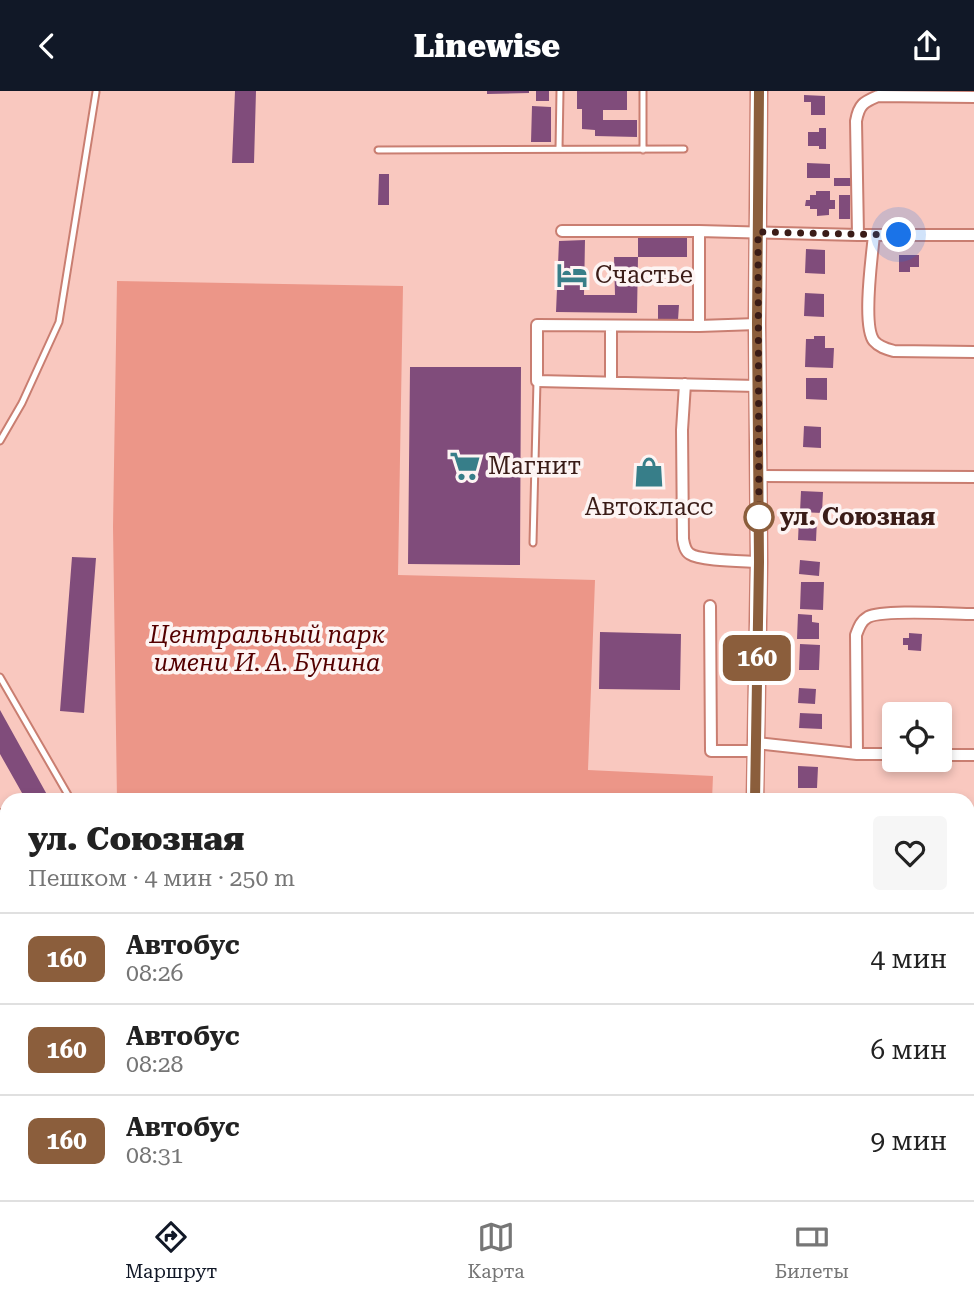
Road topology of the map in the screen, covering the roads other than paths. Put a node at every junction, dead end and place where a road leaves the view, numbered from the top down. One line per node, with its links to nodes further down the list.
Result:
1 (560, 91): 6 (lane)
2 (643, 91): 9 (lane)
3 (759, 91): 13 (main road)
4 (96, 92): 26 (lane)
5 (974, 97): 14 (street)
6 (559, 149): 8 (lane); 9 (lane)
7 (684, 149): 9 (lane)
8 (378, 150)
9 (643, 150)
10 (562, 231): 11 (street)
11 (608, 231): 12 (street); 17 (street)
12 (699, 231): 13 (street); 20 (street)
13 (758, 232): 14 (street); 18 (main road)
14 (858, 235): 15 (street)
15 (874, 235): 16 (street); 21 (street)
16 (974, 235)
17 (609, 244)
18 (757, 324): 20 (street); 25 (main road)
19 (611, 326): 20 (street); 22 (street); 23 (street)
20 (699, 326)
21 (974, 352)
22 (537, 381): 23 (street); 29 (lane)
23 (611, 382): 24 (street)
24 (685, 384): 25 (street); 30 (street)
25 (757, 386): 27 (main road)
26 (0, 441)
27 (759, 476): 28 (street); 30 (main road)
28 (974, 477)
29 (533, 543)
30 (759, 562): 36 (main road)
31 (710, 606): 36 (street)
32 (974, 614): 37 (street)
33 (0, 677): 34 (lane)
34 (7, 690): 35 (lane); 41 (lane)
35 (0, 694)
36 (755, 747): 37 (street); 42 (main road)
37 (857, 754): 38 (street)
38 (882, 754)
39 (952, 755): 40 (street)
40 (974, 755)
41 (67, 793)
42 (755, 793)

